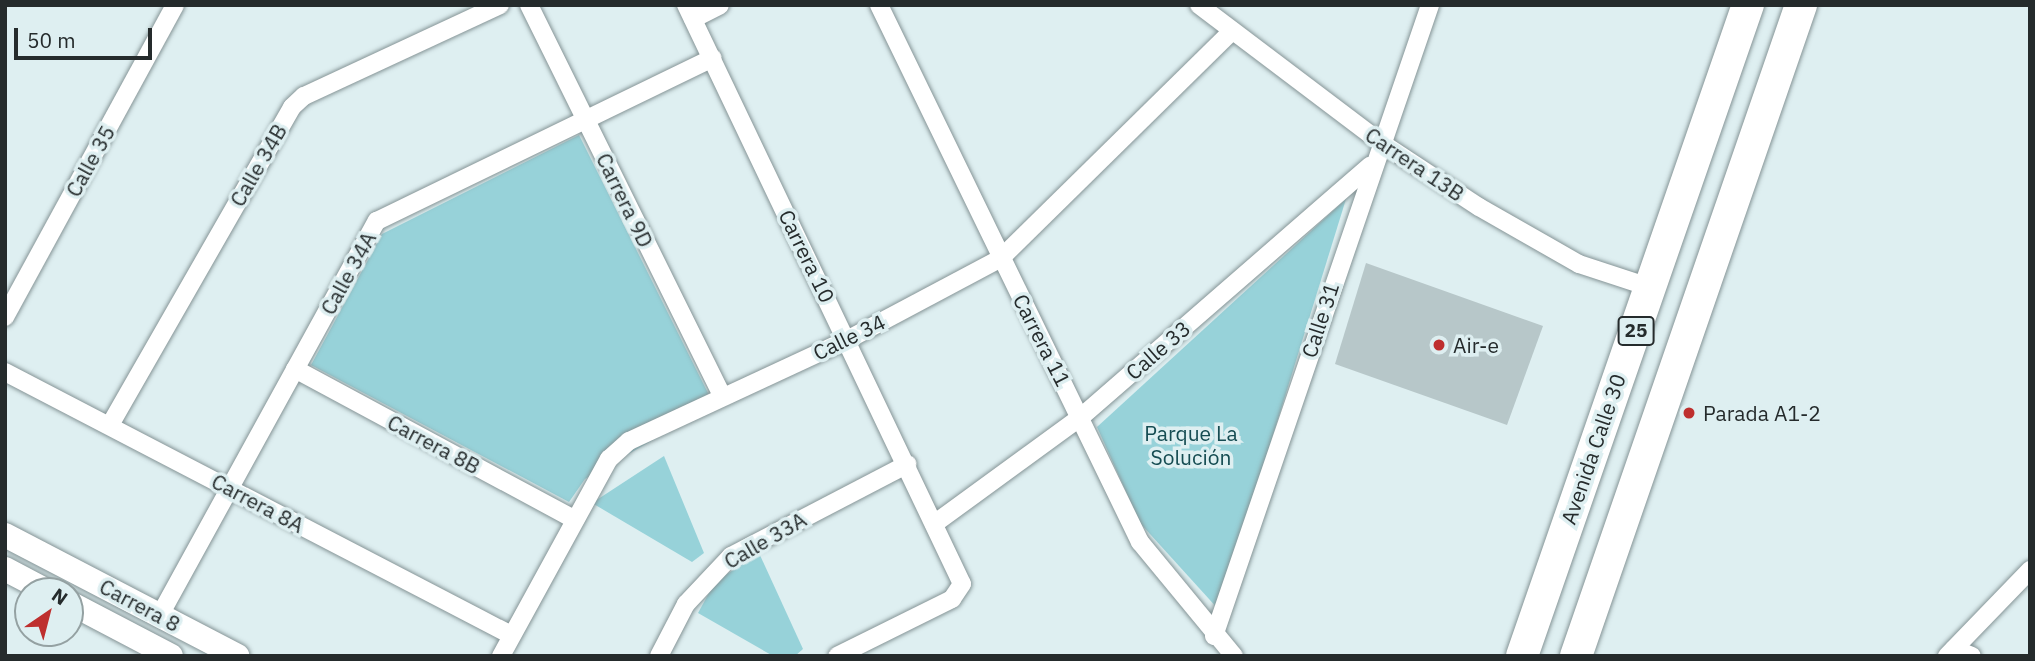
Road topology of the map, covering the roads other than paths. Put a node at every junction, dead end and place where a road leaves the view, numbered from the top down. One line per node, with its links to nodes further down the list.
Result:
1 (175, 5): 18 (street, Calle 35)
2 (500, 5): 24 (street, Calle 34B)
3 (529, 5): 13 (street, Carrera 9D)
4 (720, 5): 10 (street)
5 (879, 5): 16 (street, Carrera 11)
6 (1199, 5): 11 (street, Carrera 13B)
7 (1430, 5): 14 (street, Calle 31)
8 (1748, 5): 17 (highway, Avenida Calle 30 / 25)
9 (1801, 5): 43 (highway, 25)
10 (690, 12): 12 (street, Carrera 10)
11 (1232, 31): 14 (street, Carrera 13B); 16 (street, Calle 34)
12 (712, 58): 13 (street, Calle 34A); 19 (street, Carrera 10)
13 (586, 119): 20 (street, Calle 34A); 22 (street, Carrera 9D)
14 (1380, 142): 15 (street, Calle 31); 17 (street, Carrera 13B)
15 (1371, 165): 23 (street, Calle 33); 34 (street, Calle 31)
16 (1000, 258): 19 (street, Calle 34); 23 (street, Carrera 11)
17 (1652, 288): 42 (highway, Avenida Calle 30 / 25)
18 (5, 317)
19 (847, 340): 22 (street, Calle 34); 25 (street, Carrera 10)
20 (295, 369): 26 (street, Calle 34A); 27 (street, Carrera 8B)
21 (5, 372): 24 (street, Carrera 8A)
22 (721, 394): 27 (street, Calle 34)
23 (1080, 416): 28 (street, Calle 33); 34 (street, Carrera 11)
24 (110, 425): 26 (street, Carrera 8A)
25 (908, 464): 28 (street, Carrera 10); 39 (street, Calle 33A)
26 (227, 487): 32 (street, Calle 34A); 33 (street, Carrera 8A)
27 (574, 519): 33 (street, Calle 34)
28 (934, 524): 40 (street, Carrera 10)
29 (5, 535): 32 (street, Carrera 8)
30 (2030, 570): 35 (street)
31 (84, 610): 36 (street, Carrera 8)
32 (160, 615): 37 (street, Carrera 8)
33 (511, 635): 38 (street, Calle 34)
34 (1214, 636): 41 (street, Carrera 11)
35 (1950, 652): 44 (street)
36 (171, 656)
37 (237, 656)
38 (501, 656)
39 (659, 656)
40 (837, 656)
41 (1234, 656)
42 (1522, 656)
43 (1576, 656)
44 (1972, 656)

